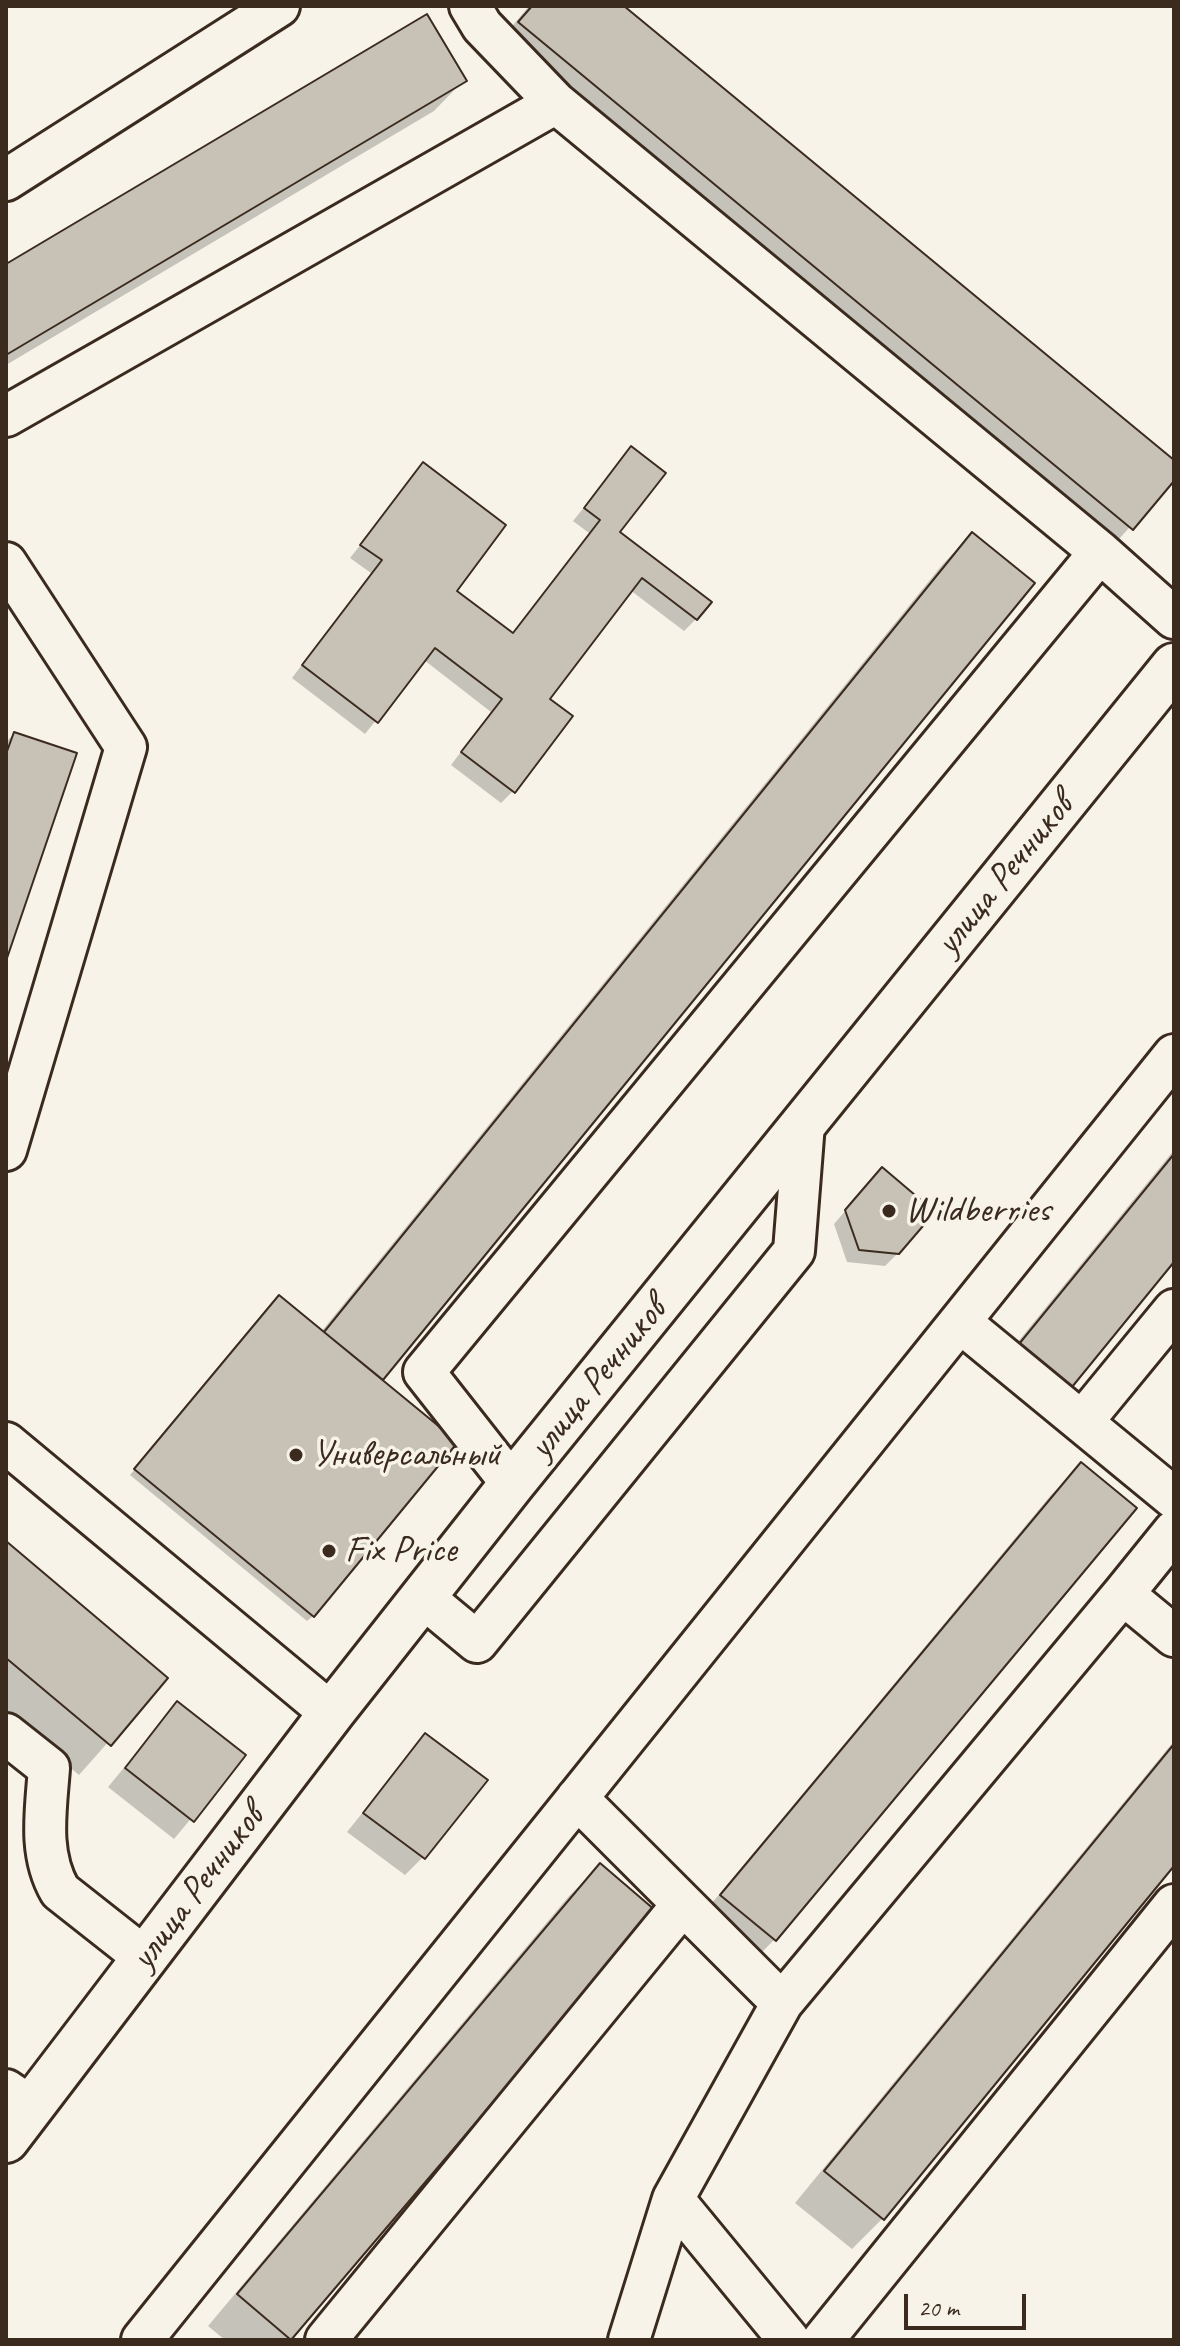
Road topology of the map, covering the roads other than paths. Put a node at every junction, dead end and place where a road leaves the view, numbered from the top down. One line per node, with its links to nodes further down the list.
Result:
1 (279, 6): 4 (street)
2 (470, 6): 3 (street)
3 (556, 103): 5 (street); 6 (street)
4 (6, 180)
5 (6, 416)
6 (1100, 552): 8 (street); 17 (street)
7 (6, 563): 12 (street)
8 (1174, 618)
9 (1174, 666): 11 (street, улица Речников)
10 (1174, 1055): 14 (street)
11 (804, 1124): 17 (street, улица Речников); 21 (street)
12 (6, 1150)
13 (1174, 1310): 15 (street)
14 (960, 1322): 15 (street); 25 (street)
15 (1082, 1422): 18 (street)
16 (6, 1443): 23 (street)
17 (512, 1484): 21 (street, улица Речников)
18 (1174, 1498)
19 (1174, 1531): 20 (street)
20 (1123, 1594): 22 (street); 29 (street)
21 (424, 1598): 23 (street, улица Речников)
22 (1174, 1636)
23 (333, 1711): 28 (street, улица Речников)
24 (6, 1734): 28 (street)
25 (577, 1798): 26 (street); 32 (street)
26 (683, 1904): 29 (street); 33 (street)
27 (1174, 1905): 36 (street)
28 (145, 1958): 30 (street, улица Речников)
29 (782, 2003): 31 (street)
30 (14, 2112)
31 (673, 2199): 34 (street); 35 (street)
32 (142, 2340)
33 (326, 2340)
34 (629, 2340)
35 (789, 2340)
36 (823, 2340)

